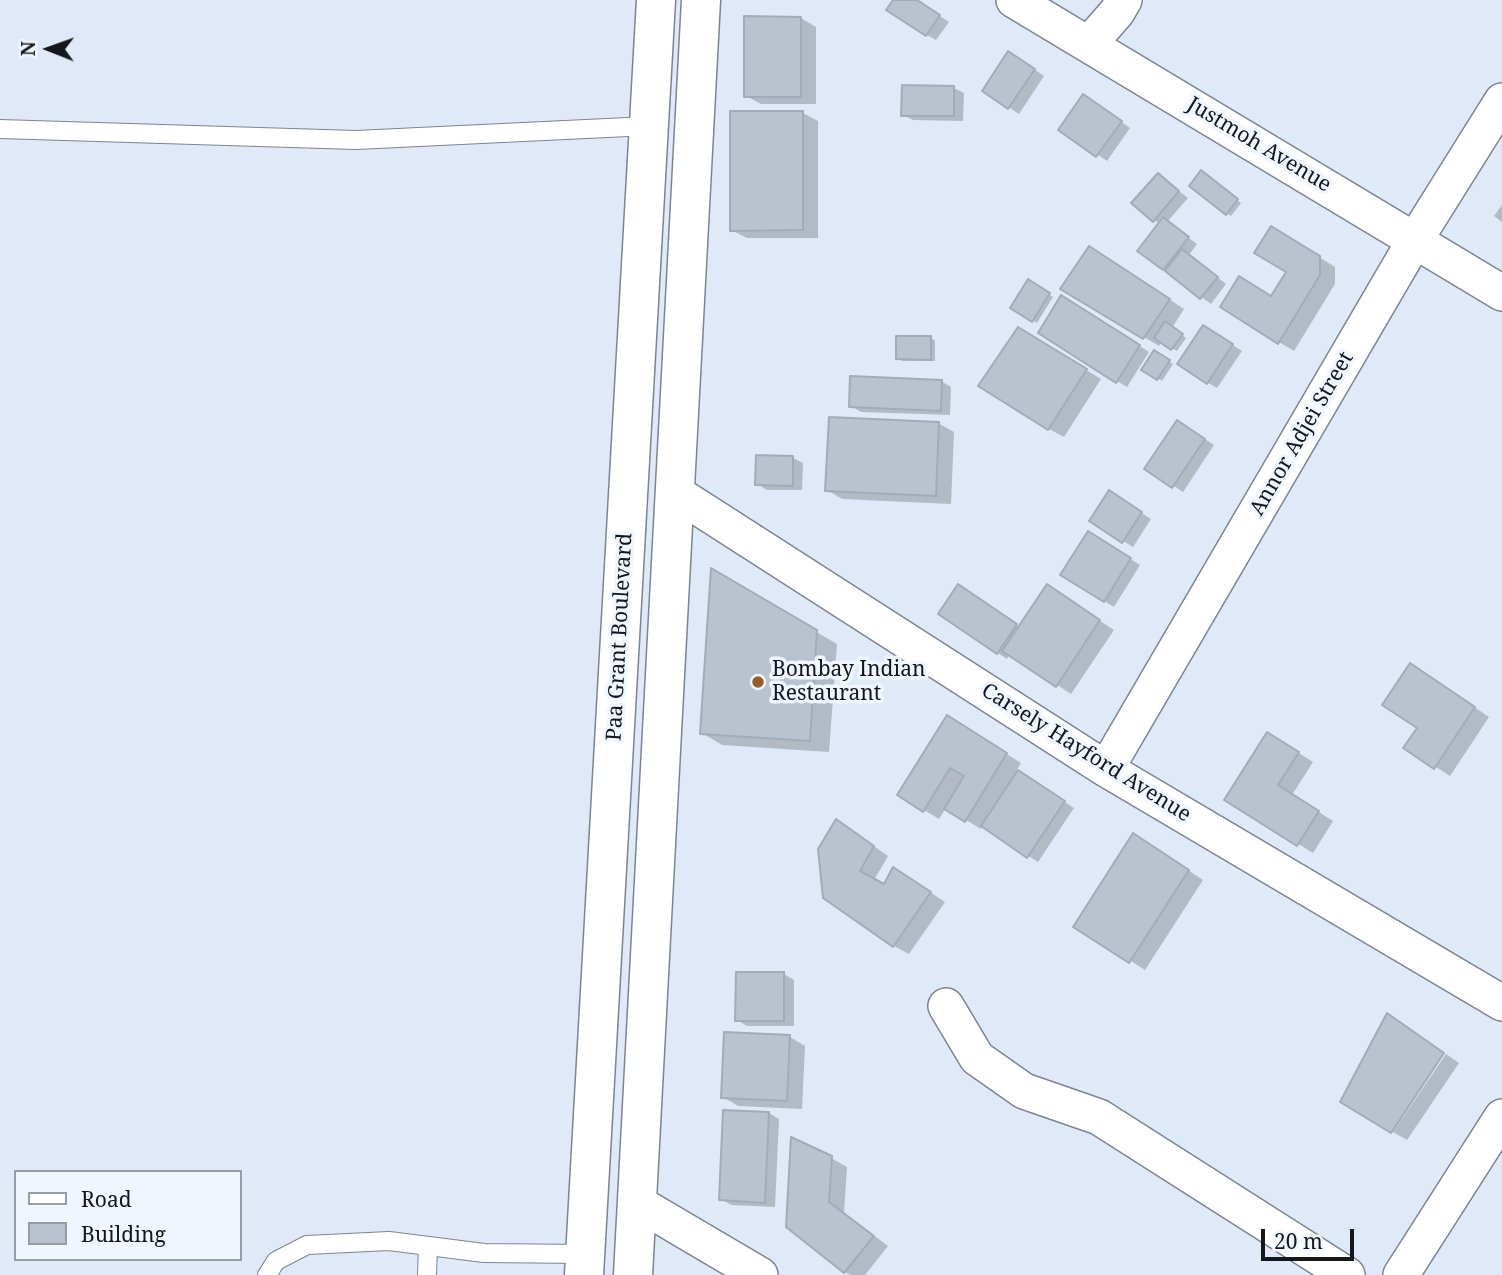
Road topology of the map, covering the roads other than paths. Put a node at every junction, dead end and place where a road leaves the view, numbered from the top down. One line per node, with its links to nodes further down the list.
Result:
1 (656, 0): 7 (main road, Paa Grant Boulevard)
2 (701, 0): 11 (main road)
3 (1014, 0): 5 (street, Justmoh Avenue)
4 (1124, 0): 5 (street)
5 (1089, 44): 9 (street, Justmoh Avenue)
6 (1502, 101): 9 (street, Annor Adjei Street)
7 (649, 126): 8 (lane); 13 (main road, Paa Grant Boulevard)
8 (0, 129)
9 (1415, 240): 10 (street, Justmoh Avenue); 12 (street, Annor Adjei Street)
10 (1502, 293)
11 (676, 493): 12 (street, Carsely Hayford Avenue); 14 (main road)
12 (1106, 769): 15 (street, Carsely Hayford Avenue)
13 (606, 875): 14 (main road); 21 (main road, Paa Grant Boulevard)
14 (655, 876): 18 (main road)
15 (1502, 1003)
16 (946, 1006): 26 (street)
17 (1502, 1117): 27 (street)
18 (636, 1202): 20 (street); 24 (main road)
19 (428, 1246): 21 (lane); 22 (lane); 23 (lane)
20 (721, 1264): 25 (street)
21 (585, 1265)
22 (267, 1275)
23 (427, 1275)
24 (633, 1275)
25 (760, 1275)
26 (1347, 1275)
27 (1401, 1275)

